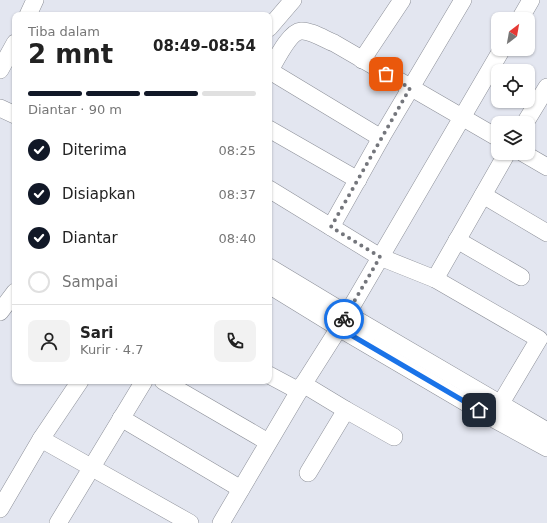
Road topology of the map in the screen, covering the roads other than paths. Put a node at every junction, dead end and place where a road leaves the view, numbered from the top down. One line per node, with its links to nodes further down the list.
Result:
1 (35, 0): 6 (street)
2 (293, 0): 8 (street)
3 (402, 0): 11 (street)
4 (463, 0): 16 (street)
5 (531, 0): 7 (street)
6 (29, 12)
7 (524, 12)
8 (272, 24)
9 (12, 48): 13 (street)
10 (498, 56): 21 (street)
11 (362, 60): 12 (street); 16 (street)
12 (272, 66)
13 (0, 70)
14 (272, 73): 24 (street)
15 (547, 86): 17 (street)
16 (410, 88): 21 (street); 24 (street)
17 (542, 106): 20 (street)
18 (0, 108): 19 (street)
19 (12, 113)
20 (532, 116)
21 (463, 118): 23 (street); 34 (street)
22 (272, 131): 28 (street)
23 (491, 134)
24 (381, 138): 28 (street)
25 (502, 160): 30 (street)
26 (534, 160): 27 (street)
27 (547, 168)
28 (358, 180): 31 (street)
29 (272, 192): 31 (street)
30 (483, 195): 32 (street); 33 (street)
31 (331, 227): 34 (street)
32 (547, 233)
33 (457, 240): 36 (street); 37 (street)
34 (380, 257): 37 (street); 41 (street)
35 (272, 269): 41 (street)
36 (521, 277)
37 (435, 279): 42 (street)
38 (272, 286): 41 (street)
39 (12, 296): 40 (street)
40 (0, 312)
41 (343, 321): 47 (street); 49 (street)
42 (544, 337): 49 (street)
43 (272, 376): 47 (street)
44 (78, 384): 53 (street)
45 (142, 384): 50 (street)
46 (168, 384): 54 (street)
47 (301, 388): 48 (street); 54 (street)
48 (346, 410): 52 (street); 57 (street)
49 (496, 411): 51 (street); 55 (street)
50 (121, 418): 56 (street); 59 (street)
51 (547, 431)
52 (394, 436)
53 (41, 439): 56 (street); 58 (street)
54 (268, 442): 59 (street)
55 (547, 448)
56 (91, 467): 61 (street); 62 (street)
57 (308, 473)
58 (6, 482): 60 (street)
59 (241, 489): 63 (street)
60 (0, 509)
61 (65, 520)
62 (190, 523)
63 (221, 523)

